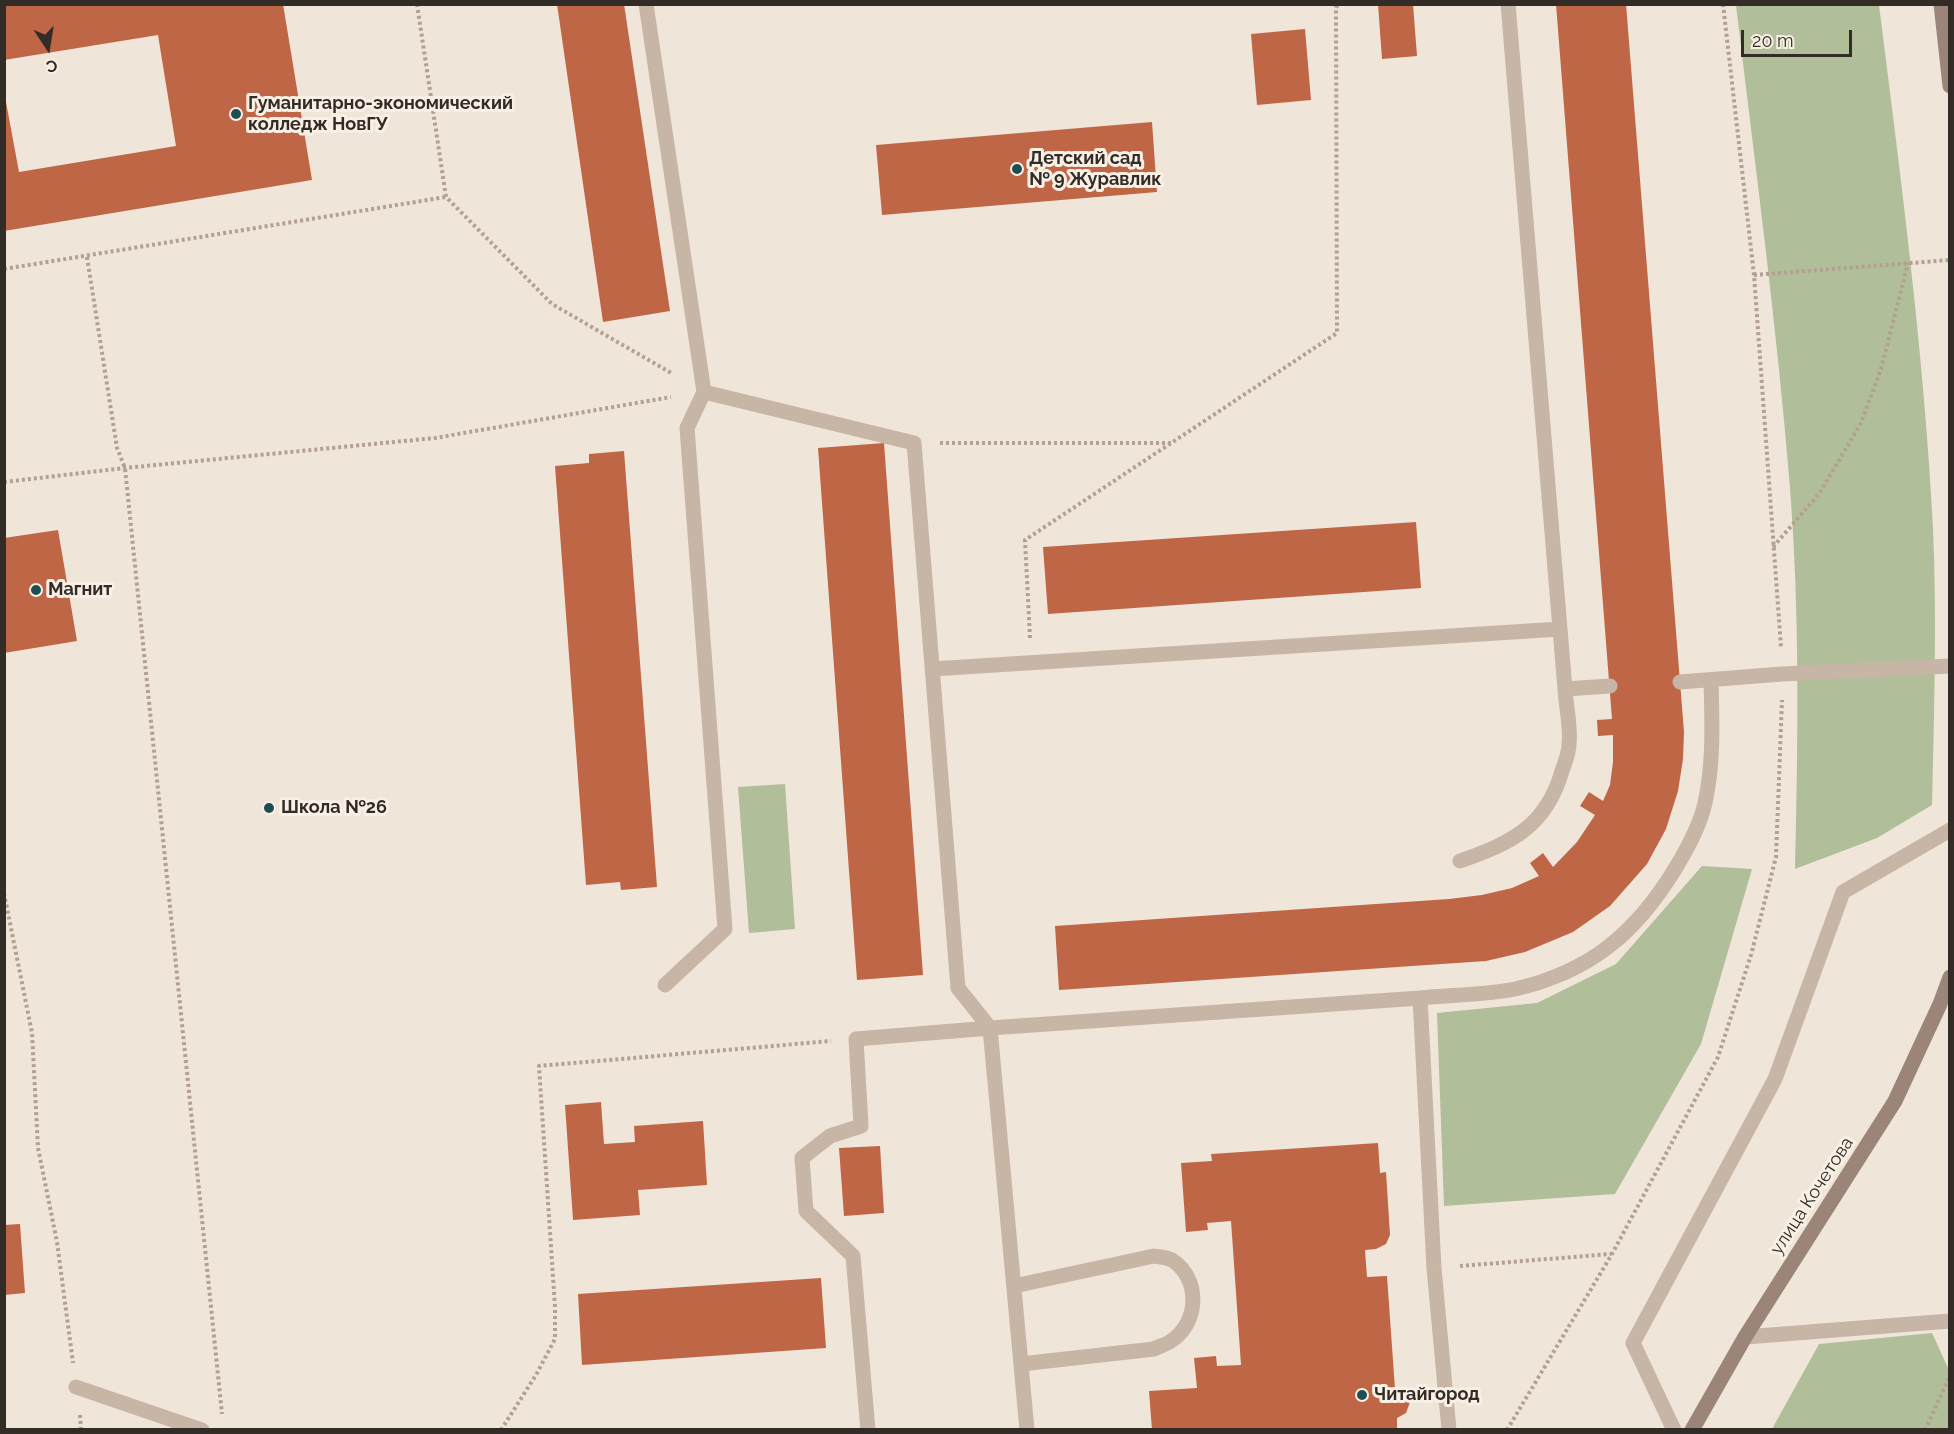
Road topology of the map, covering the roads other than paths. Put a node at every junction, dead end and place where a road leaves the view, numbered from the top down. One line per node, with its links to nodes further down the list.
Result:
1 (646, 4): 5 (lane)
2 (1508, 4): 6 (lane)
3 (1941, 4): 4 (main road)
4 (1950, 86)
5 (704, 392): 8 (lane); 16 (lane)
6 (1560, 629): 8 (lane); 12 (lane)
7 (1950, 666): 9 (lane)
8 (932, 669): 18 (lane)
9 (1711, 680): 10 (lane); 17 (lane)
10 (1680, 682)
11 (1610, 686): 12 (lane)
12 (1565, 689): 14 (lane)
13 (1950, 830): 28 (lane)
14 (1460, 861)
15 (1950, 977): 21 (main road, улица Кочетова)
16 (665, 985)
17 (1419, 998): 18 (lane); 27 (lane)
18 (990, 1028): 19 (lane); 25 (lane)
19 (1014, 1286): 22 (lane); 22 (lane)
20 (1950, 1321): 21 (lane)
21 (1745, 1337): 29 (main road, улица Кочетова)
22 (1021, 1364): 26 (lane)
23 (76, 1388): 24 (lane)
24 (202, 1430)
25 (868, 1430)
26 (1027, 1430)
27 (1449, 1430)
28 (1674, 1430)
29 (1692, 1430)

